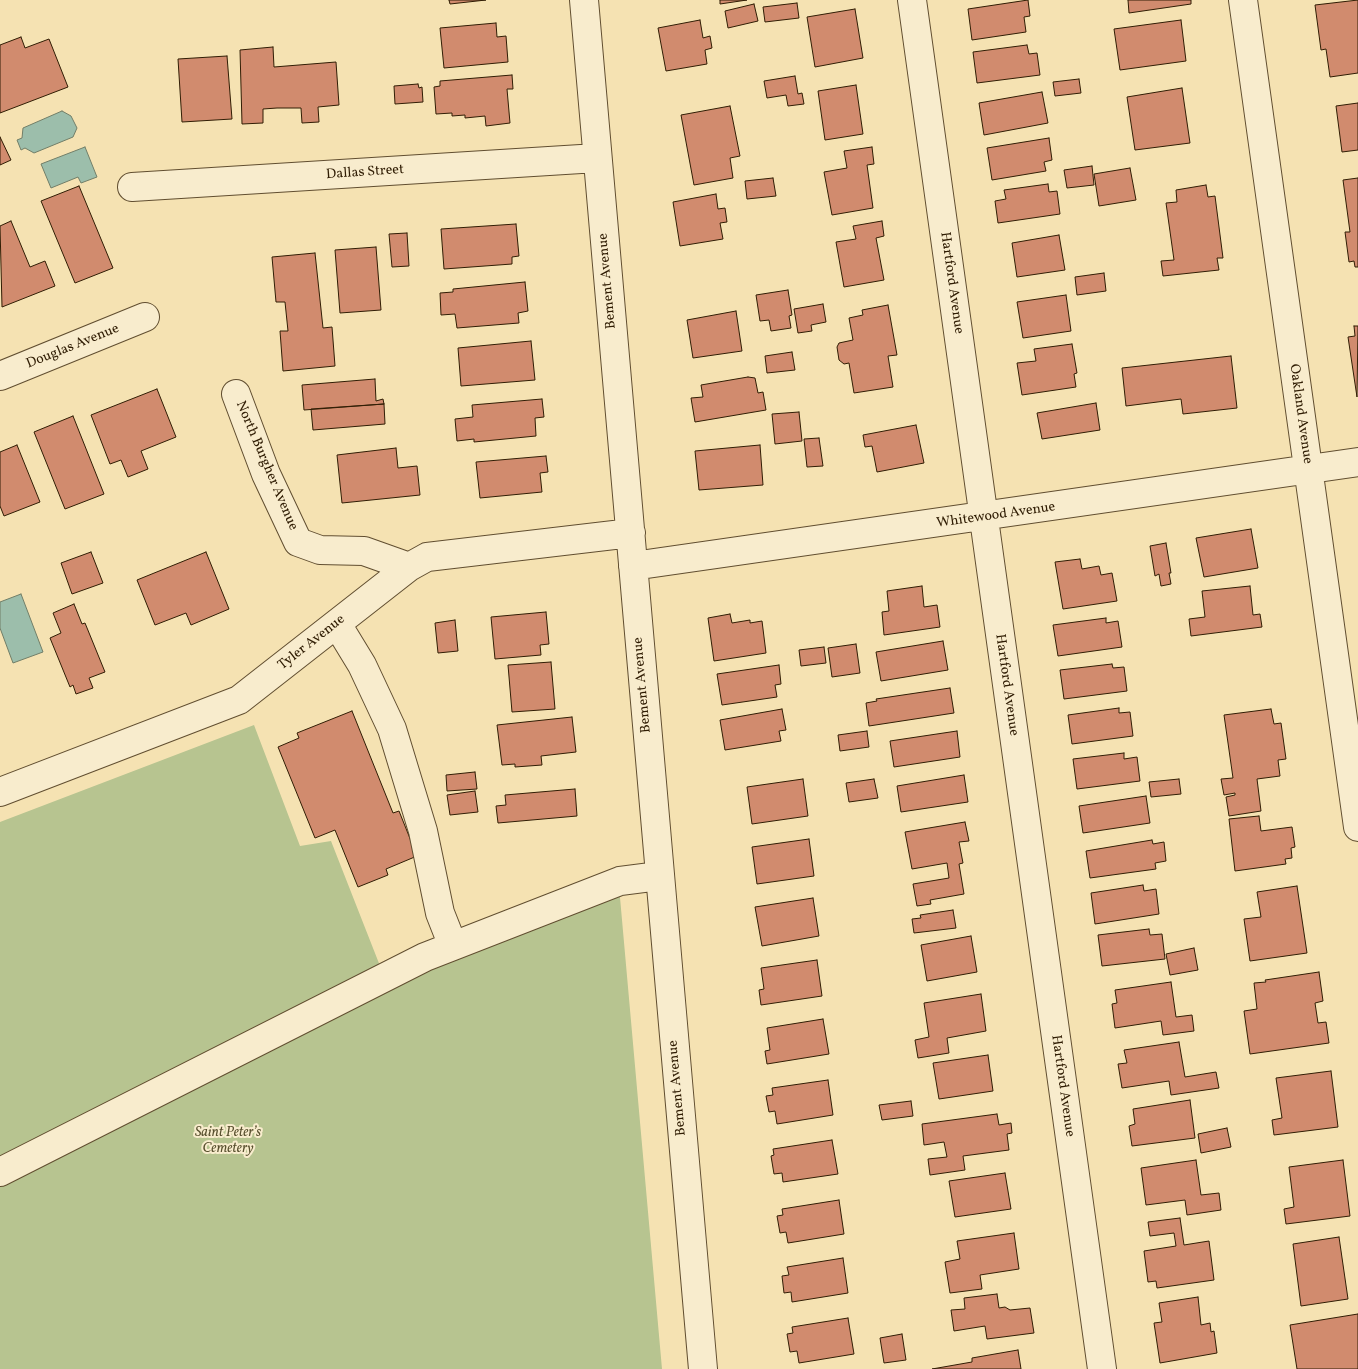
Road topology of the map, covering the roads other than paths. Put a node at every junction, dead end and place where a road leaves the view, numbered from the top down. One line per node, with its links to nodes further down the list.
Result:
1 (584, 0): 4 (street, Bement Avenue)
2 (912, 0): 11 (street, Hartford Avenue)
3 (1244, 0): 10 (street, Oakland Avenue)
4 (598, 158): 5 (street, Dallas Street); 12 (street, Bement Avenue)
5 (132, 187)
6 (146, 317): 7 (street, Douglas Avenue)
7 (0, 376)
8 (236, 394): 14 (street, North Burgher Avenue)
9 (1358, 462): 10 (street, Whitewood Avenue)
10 (1308, 470): 11 (street, Whitewood Avenue); 17 (street, Oakland Avenue)
11 (982, 518): 13 (street, Whitewood Avenue); 22 (street, Hartford Avenue)
12 (631, 533): 13 (street, Bement Avenue); 14 (street, Tyler Avenue)
13 (633, 566): 18 (street, Bement Avenue)
14 (409, 567): 15 (street, Tyler Avenue)
15 (337, 624): 16 (street, Tyler Avenue); 19 (street)
16 (0, 792)
17 (1358, 828)
18 (659, 876): 19 (street); 21 (street, Bement Avenue)
19 (453, 946): 20 (street)
20 (0, 1172)
21 (702, 1369)
22 (1102, 1369)

